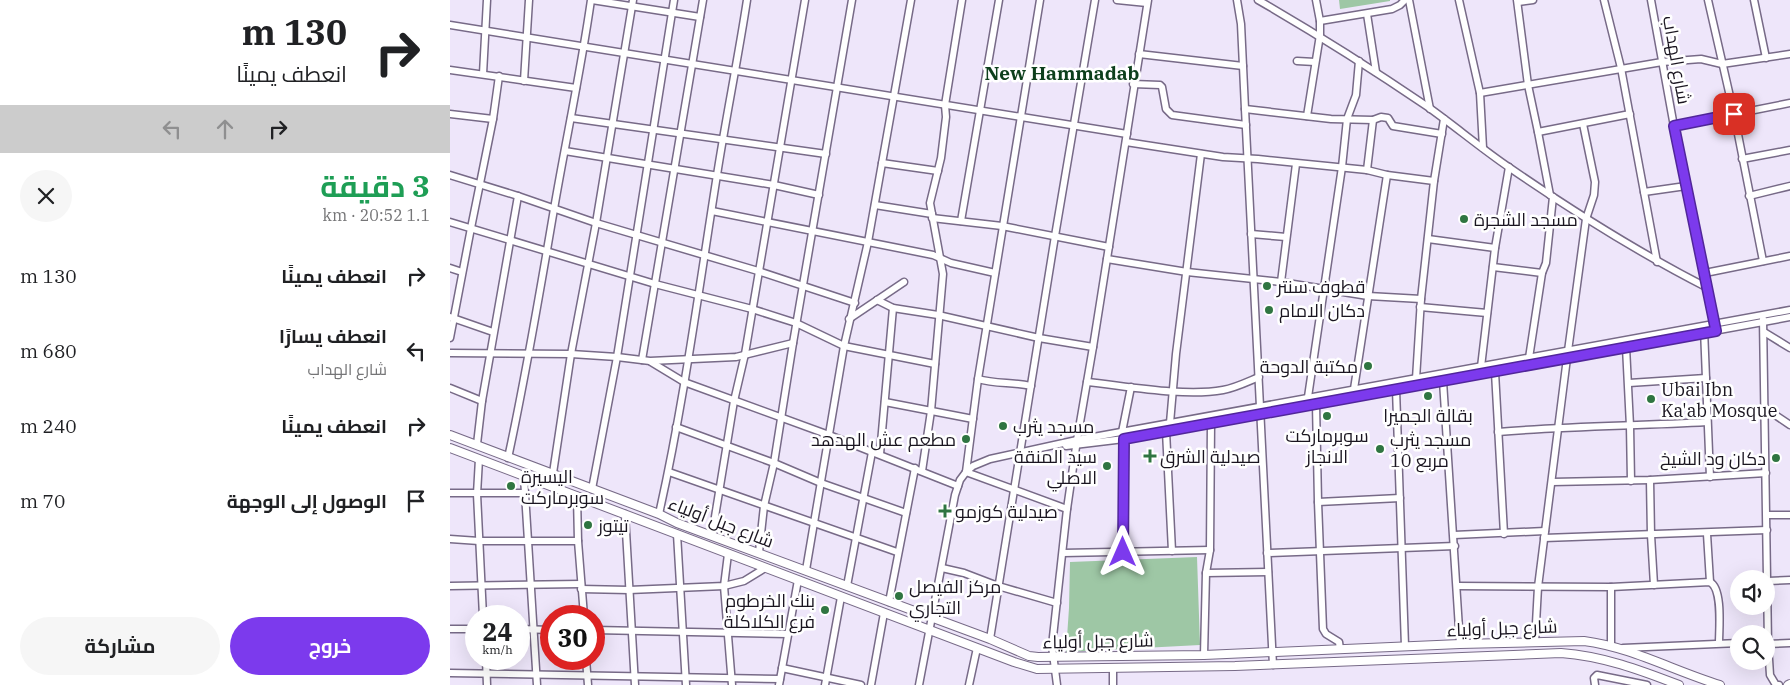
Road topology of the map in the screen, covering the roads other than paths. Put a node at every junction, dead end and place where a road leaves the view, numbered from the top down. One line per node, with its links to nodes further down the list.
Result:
1 (487, 0): 34 (street)
2 (529, 0): 36 (street)
3 (591, 0): 27 (street); 37 (street)
4 (674, 0): 29 (street)
5 (703, 0): 31 (street)
6 (747, 0): 52 (street)
7 (805, 0): 56 (street)
8 (852, 0): 60 (street)
9 (912, 0): 63 (street)
10 (962, 0): 65 (street)
11 (999, 0): 68 (street)
12 (1040, 0): 74 (street)
13 (1095, 0): 82 (street)
14 (1117, 0): 25 (street)
15 (1237, 0): 49 (street)
16 (1258, 0): 28 (street)
17 (1316, 0): 32 (street)
18 (1407, 0): 30 (street); 67 (street)
19 (1459, 0): 62 (street)
20 (1533, 0): 26 (street)
21 (1604, 0): 50 (street)
22 (1651, 0): 46 (street, شارع الهداب)
23 (1708, 0): 47 (street)
24 (1754, 0): 41 (street)
25 (1147, 1): 39 (street)
26 (1518, 1): 59 (street)
27 (632, 3): 29 (street); 38 (street)
28 (1268, 3): 35 (street)
29 (672, 12): 31 (street); 42 (street)
30 (1367, 14): 32 (street); 53 (street)
31 (700, 17): 48 (street)
32 (1320, 21): 35 (street)
33 (450, 25): 34 (street)
34 (486, 31): 36 (street); 54 (street)
35 (1320, 35): 44 (street); 45 (street)
36 (527, 38): 37 (street); 57 (street)
37 (584, 47): 38 (street); 61 (street)
38 (623, 54): 42 (street); 79 (street)
39 (1139, 54): 49 (street); 58 (street)
40 (1790, 54): 41 (street)
41 (1766, 58): 47 (street)
42 (664, 60): 48 (street); 84 (street)
43 (1297, 60): 45 (street)
44 (1359, 61): 53 (street); 76 (street)
45 (1314, 62): 72 (street)
46 (1662, 62): 47 (street); 50 (street); 83 (street, شارع الهداب)
47 (1722, 64): 71 (street)
48 (693, 65): 52 (street); 86 (street)
49 (1243, 66): 66 (street)
50 (1621, 68): 59 (street); 70 (street)
51 (450, 70): 54 (street)
52 (736, 72): 56 (street); 89 (street)
53 (1376, 72): 67 (street)
54 (483, 74): 55 (street)
55 (499, 76): 57 (street); 75 (street)
56 (790, 80): 60 (street); 91 (street)
57 (524, 81): 61 (street)
58 (1133, 84): 80 (street); 87 (street)
59 (1528, 85): 62 (street); 85 (street)
60 (837, 87): 63 (street); 95 (street)
61 (576, 88): 73 (street)
62 (1480, 93): 92 (street)
63 (894, 96): 65 (street); 100 (street)
64 (1790, 103): 71 (street)
65 (945, 105): 68 (street); 107 (street)
66 (1246, 109): 72 (street); 80 (street)
67 (1430, 109): 77 (street)
68 (980, 111): 74 (street); 126 (street)
69 (450, 114): 75 (street)
70 (1630, 114): 81 (street); 116 (street)
71 (1734, 114): 83 (street); 98 (street)
72 (1307, 116): 76 (street)
73 (571, 118): 79 (street); 94 (street)
74 (1021, 118): 82 (street); 130 (street)
75 (494, 119): 112 (street)
76 (1347, 119): 78 (street); 103 (street)
77 (1444, 119): 88 (street); 92 (street)
78 (1374, 120): 88 (street); 106 (street)
79 (612, 124): 84 (street); 97 (street)
80 (1246, 124): 99 (street)
81 (1583, 124): 85 (street); 125 (street)
82 (1073, 126): 87 (street); 135 (street)
83 (1674, 126): 114 (street, شارع الهداب)
84 (652, 129): 86 (street); 102 (street)
85 (1538, 132): 119 (street)
86 (680, 133): 89 (street); 105 (street)
87 (1127, 134): 90 (street)
88 (1442, 134): 111 (street)
89 (723, 140): 91 (street); 110 (street)
90 (1126, 142): 96 (street); 141 (street)
91 (780, 147): 95 (street); 113 (street)
92 (1483, 148): 104 (street)
93 (1790, 150): 98 (street)
94 (565, 151): 97 (street); 122 (street)
95 (826, 154): 117 (street)
96 (1201, 154): 99 (street); 155 (street)
97 (607, 158): 102 (street); 129 (street)
98 (1742, 159): 120 (street)
99 (1248, 160): 101 (street); 133 (street)
100 (882, 163): 107 (street); 121 (street)
101 (1296, 164): 103 (street); 136 (street)
102 (647, 165): 105 (street); 134 (street)
103 (1342, 167): 106 (street); 166 (street)
104 (1509, 167): 119 (street); 142 (street)
105 (675, 170): 110 (street); 139 (street)
106 (1367, 170): 109 (street)
107 (938, 171): 124 (street)
108 (450, 175): 112 (street)
109 (1387, 175): 111 (street); 168 (street)
110 (717, 176): 113 (street); 123 (street)
111 (1434, 181): 137 (street)
112 (480, 184): 118 (street); 131 (street)
113 (774, 186): 117 (street); 128 (street)
114 (1686, 186): 116 (street); 158 (street, شارع الهداب)
115 (1790, 186): 120 (street)
116 (1644, 192): 149 (street)
117 (819, 195): 132 (street)
118 (518, 196): 122 (street); 138 (street)
119 (1552, 196): 125 (street); 157 (street)
120 (1749, 196): 148 (street)
121 (875, 205): 124 (street); 140 (street)
122 (554, 209): 129 (street); 143 (street)
123 (712, 211): 128 (street); 144 (street)
124 (932, 216): 126 (street); 146 (street)
125 (1586, 219): 149 (street); 200 (street)
126 (961, 221): 130 (street)
127 (450, 222): 131 (street)
128 (767, 222): 132 (street); 153 (street)
129 (596, 223): 134 (street); 150 (street)
130 (1002, 226): 135 (street); 156 (street)
131 (470, 228): 138 (street); 154 (street)
132 (813, 231): 140 (street); 164 (street)
133 (1251, 234): 136 (street); 160 (street)
134 (636, 235): 139 (street); 159 (street)
135 (1055, 236): 141 (street); 189 (street)
136 (1286, 237): 162 (street)
137 (1428, 239): 142 (street); 169 (street)
138 (510, 240): 143 (street); 186 (street)
139 (662, 242): 144 (street); 163 (street)
140 (868, 242): 146 (street); 171 (street)
141 (1109, 247): 147 (street)
142 (1495, 248): 151 (street)
143 (548, 252): 150 (street); 197 (street)
144 (705, 256): 153 (street); 167 (street)
145 (1790, 256): 148 (street)
146 (940, 257): 156 (street); 177 (street)
147 (1107, 259): 155 (street); 192 (street)
148 (1763, 261): 158 (street)
149 (1657, 262): 165 (street)
150 (588, 264): 159 (street); 198 (street)
151 (1493, 267): 157 (street); 176 (street)
152 (450, 268): 154 (street)
153 (758, 271): 164 (street); 174 (street)
154 (462, 272): 179 (street)
155 (1187, 272): 160 (street); 223 (street)
156 (995, 273): 183 (street)
157 (1542, 273): 204 (street)
158 (1704, 273): 165 (street, شارع الهداب)
159 (630, 276): 163 (street); 202 (street)
160 (1253, 279): 162 (street); 210 (street)
161 (904, 282): 170 (street)
162 (1281, 282): 166 (street)
163 (655, 284): 167 (street); 205 (street)
164 (803, 286): 171 (street); 182 (street)
165 (1708, 288): 184 (street, شارع الهداب)
166 (1323, 289): 168 (street); 224 (street)
167 (698, 294): 174 (street); 203 (street)
168 (1368, 296): 169 (street); 221 (street)
169 (1421, 299): 172 (street)
170 (877, 300): 173 (street); 180 (street)
171 (854, 303): 180 (street)
172 (1420, 307): 176 (street); 213 (street)
173 (892, 308): 177 (street); 201 (street)
174 (752, 309): 182 (street); 199 (street)
175 (1790, 310): 181 (street)
176 (1487, 312): 208 (street)
177 (938, 315): 183 (street); 207 (street)
178 (1790, 317): 181 (street)
179 (452, 318): 186 (street); 188 (street)
180 (849, 319): 191 (street)
181 (1763, 319): 184 (street); 187 (street)
182 (796, 323): 190 (street); 191 (street)
183 (986, 326): 189 (street); 212 (street)
184 (1715, 328): 185 (street)
185 (1704, 330): 193 (street); 200 (street); 211 (street)
186 (493, 332): 196 (street)
187 (1764, 332): 194 (street); 229 (street)
188 (450, 338)
189 (1039, 338): 192 (street); 218 (street)
190 (793, 343): 199 (street); 232 (street)
191 (844, 346): 201 (street); 244 (street)
192 (1093, 347): 216 (street)
193 (1626, 347): 200 (street); 217 (street)
194 (1790, 348)
195 (450, 353): 196 (street)
196 (490, 354): 197 (street); 225 (street)
197 (530, 354): 198 (street); 253 (street)
198 (571, 354): 202 (street); 260 (street)
199 (745, 354): 203 (street); 226 (street)
200 (1568, 354): 204 (street); 209 (street); 240 (street)
201 (889, 356): 207 (street); 227 (street)
202 (617, 357): 205 (street); 269 (street)
203 (689, 358): 206 (street); 215 (street)
204 (1529, 358): 208 (street)
205 (642, 360): 206 (street)
206 (650, 361): 215 (street)
207 (935, 364): 231 (street)
208 (1481, 367): 213 (street)
209 (1495, 372): 214 (street); 242 (street)
210 (1259, 377): 223 (street); 230 (street)
211 (1706, 378): 217 (street); 234 (street)
212 (978, 379): 218 (street); 233 (street)
213 (1416, 379): 221 (street)
214 (1443, 381): 222 (street); 293 (street)
215 (684, 382): 226 (street); 239 (street)
216 (1088, 382): 219 (street); 246 (street)
217 (1629, 383): 238 (street)
218 (1031, 386): 251 (street)
219 (1130, 387): 223 (street); 245 (street)
220 (450, 388): 225 (street)
221 (1354, 389): 224 (street)
222 (1396, 389): 228 (street); 277 (street)
223 (1173, 391): 235 (street)
224 (1308, 398): 230 (street)
225 (482, 401): 247 (street)
226 (734, 401): 232 (street); 248 (street)
227 (885, 402): 231 (street); 252 (street)
228 (1316, 404): 230 (street); 278 (street)
229 (1765, 408): 237 (street); 261 (street)
230 (1261, 410): 235 (street); 236 (street); 309 (street)
231 (931, 411): 233 (street); 257 (street)
232 (781, 418): 244 (street); 255 (street)
233 (973, 419): 259 (street)
234 (1707, 422): 238 (street); 263 (street)
235 (1170, 423): 245 (street)
236 (1211, 423): 241 (street); 302 (street)
237 (1790, 425)
238 (1630, 426): 240 (street); 265 (street)
239 (676, 427): 248 (street); 258 (street)
240 (1559, 427): 242 (street); 266 (street)
241 (1166, 431): 245 (street); 304 (street)
242 (1498, 432): 289 (street)
243 (450, 435): 247 (main road, شارع جبل أولياء)
244 (829, 435): 250 (street); 267 (street)
245 (1123, 435): 246 (street); 307 (street)
246 (1076, 443): 251 (street); 280 (street)
247 (477, 444): 253 (main road, شارع جبل أولياء)
248 (727, 444): 255 (street); 270 (street)
249 (450, 448): 254 (main road, شارع جبل أولياء)
250 (872, 452): 252 (street); 276 (street)
251 (1020, 453): 259 (street); 271 (street)
252 (880, 454): 256 (street)
253 (508, 458): 260 (main road, شارع جبل أولياء)
254 (479, 459): 262 (main road, شارع جبل أولياء); 274 (street)
255 (774, 463): 267 (street); 279 (street)
256 (915, 468): 257 (street); 281 (street)
257 (922, 471): 268 (street)
258 (669, 472): 270 (street); 283 (street)
259 (966, 472): 268 (street); 271 (street)
260 (552, 473): 269 (main road, شارع جبل أولياء)
261 (1766, 473): 263 (street); 284 (street)
262 (524, 477): 272 (street); 275 (main road, شارع جبل أولياء)
263 (1710, 477): 264 (street)
264 (1650, 480): 265 (street); 294 (street)
265 (1630, 481): 266 (street)
266 (1552, 482): 290 (street)
267 (821, 483): 276 (street); 286 (street)
268 (958, 486): 312 (street)
269 (592, 489): 283 (main road, شارع جبل أولياء)
270 (719, 490): 279 (street); 292 (street)
271 (1014, 490): 280 (street); 327 (street)
272 (525, 493): 274 (street); 299 (street)
273 (450, 494): 274 (street)
274 (477, 494): 297 (street)
275 (577, 496): 282 (main road, شارع جبل أولياء); 298 (street)
276 (863, 498): 281 (street); 295 (street)
277 (1400, 498): 278 (street); 301 (street)
278 (1318, 502): 303 (street)
279 (764, 506): 286 (street); 305 (street)
280 (1068, 509): 308 (street)
281 (906, 513): 306 (street)
282 (625, 514): 288 (main road, شارع جبل أولياء); 333 (street)
283 (659, 514): 292 (main road, شارع جبل أولياء)
284 (1767, 515): 285 (street); 287 (street)
285 (1790, 515)
286 (814, 524): 295 (street); 313 (street)
287 (1768, 530): 291 (street); 314 (street)
288 (676, 534): 310 (main road, شارع جبل أولياء); 332 (street)
289 (1504, 534): 290 (street); 293 (street)
290 (1544, 534): 294 (street); 330 (street)
291 (1707, 534): 294 (street); 320 (street)
292 (712, 535): 305 (main road, شارع جبل أولياء)
293 (1454, 535): 300 (street)
294 (1650, 535): 322 (street)
295 (856, 538): 306 (street); 326 (street)
296 (450, 539): 297 (street)
297 (479, 541): 299 (street); 324 (street)
298 (578, 541): 299 (street); 329 (street)
299 (528, 542): 321 (street)
300 (1455, 546): 301 (street); 328 (street)
301 (1402, 547): 303 (street); 359 (street)
302 (1210, 550): 304 (street); 316 (street)
303 (1320, 550): 309 (street); 362 (street)
304 (1172, 551): 307 (street)
305 (758, 552): 313 (main road, شارع جبل أولياء)
306 (897, 552): 335 (street)
307 (1123, 552): 308 (street)
308 (1063, 553): 336 (street)
309 (1267, 553): 315 (street)
310 (728, 554): 311 (main road, شارع جبل أولياء); 325 (street)
311 (765, 568): 317 (main road, شارع جبل أولياء); 325 (street)
312 (942, 568): 327 (street); 340 (street)
313 (806, 570): 326 (main road, شارع جبل أولياء)
314 (1768, 570)
315 (1268, 572): 316 (street); 363 (street)
316 (1206, 573): 364 (street)
317 (798, 580): 334 (main road, شارع جبل أولياء); 351 (street)
318 (1790, 580): 319 (street)
319 (1775, 581)
320 (1710, 582): 322 (street); 354 (street)
321 (530, 585): 324 (street); 329 (street); 344 (street)
322 (1654, 585): 331 (street)
323 (450, 586): 324 (street)
324 (481, 586): 337 (street)
325 (724, 586): 332 (street); 350 (street)
326 (847, 586): 335 (main road, شارع جبل أولياء)
327 (998, 586): 336 (street); 352 (street)
328 (1457, 586): 330 (street); 357 (street)
329 (581, 587): 333 (street); 338 (street)
330 (1538, 587): 331 (street); 353 (street)
331 (1611, 587): 361 (street)
332 (679, 588): 333 (street); 349 (street)
333 (629, 590): 348 (street)
334 (841, 597): 339 (main road, شارع جبل أولياء); 378 (street)
335 (889, 602): 340 (main road, شارع جبل أولياء)
336 (1058, 603): 365 (street)
337 (483, 605)
338 (583, 605)
339 (884, 613): 347 (main road, شارع جبل أولياء); 388 (street)
340 (932, 617): 347 (street); 352 (main road, شارع جبل أولياء)
341 (450, 628): 342 (street)
342 (465, 629)
343 (530, 630): 344 (street)
344 (534, 630): 345 (street); 374 (street)
345 (540, 630)
346 (605, 630): 348 (street)
347 (929, 630): 360 (main road, شارع جبل أولياء); 389 (street)
348 (631, 631): 349 (street); 376 (street)
349 (682, 632): 350 (street); 377 (street)
350 (727, 632): 351 (street); 379 (street)
351 (787, 634): 367 (street)
352 (990, 639): 365 (main road, شارع جبل أولياء)
353 (1535, 642): 357 (main road, شارع جبل أولياء); 361 (main road, شارع جبل أولياء)
354 (1719, 643): 355 (street); 361 (street)
355 (1730, 643)
356 (1790, 643): 358 (street)
357 (1460, 644): 359 (main road, شارع جبل أولياء)
358 (1775, 644)
359 (1405, 646): 362 (main road, شارع جبل أولياء)
360 (977, 648): 370 (main road, شارع جبل أولياء); 390 (street)
361 (1613, 648): 396 (main road, شارع جبل أولياء)
362 (1340, 649): 363 (main road, شارع جبل أولياء)
363 (1273, 651): 364 (main road, شارع جبل أولياء); 366 (street)
364 (1204, 655): 365 (main road, شارع جبل أولياء)
365 (1052, 657): 370 (street)
366 (1273, 664): 368 (main road, شارع جبل أولياء); 395 (main road, شارع جبل أولياء)
367 (782, 668): 378 (street); 380 (street)
368 (1113, 669): 370 (main road, شارع جبل أولياء); 392 (street)
369 (587, 670): 375 (street)
370 (1056, 670): 391 (street)
371 (1770, 670): 397 (street)
372 (450, 673): 373 (street)
373 (486, 673): 374 (street); 381 (street)
374 (537, 673): 375 (street); 382 (street)
375 (587, 674): 376 (street); 383 (street)
376 (634, 675): 377 (street); 384 (street)
377 (686, 676): 379 (street); 385 (street)
378 (826, 677): 386 (street); 387 (street)
379 (731, 681): 380 (street)
380 (780, 682)
381 (487, 685)
382 (537, 685)
383 (588, 685)
384 (635, 685)
385 (686, 685)
386 (825, 685)
387 (861, 685)
388 (871, 685)
389 (919, 685)
390 (970, 685)
391 (1058, 685)
392 (1113, 685)
393 (1595, 685): 394 (street)
394 (1647, 685)
395 (1679, 685)
396 (1720, 685)
397 (1780, 685)

